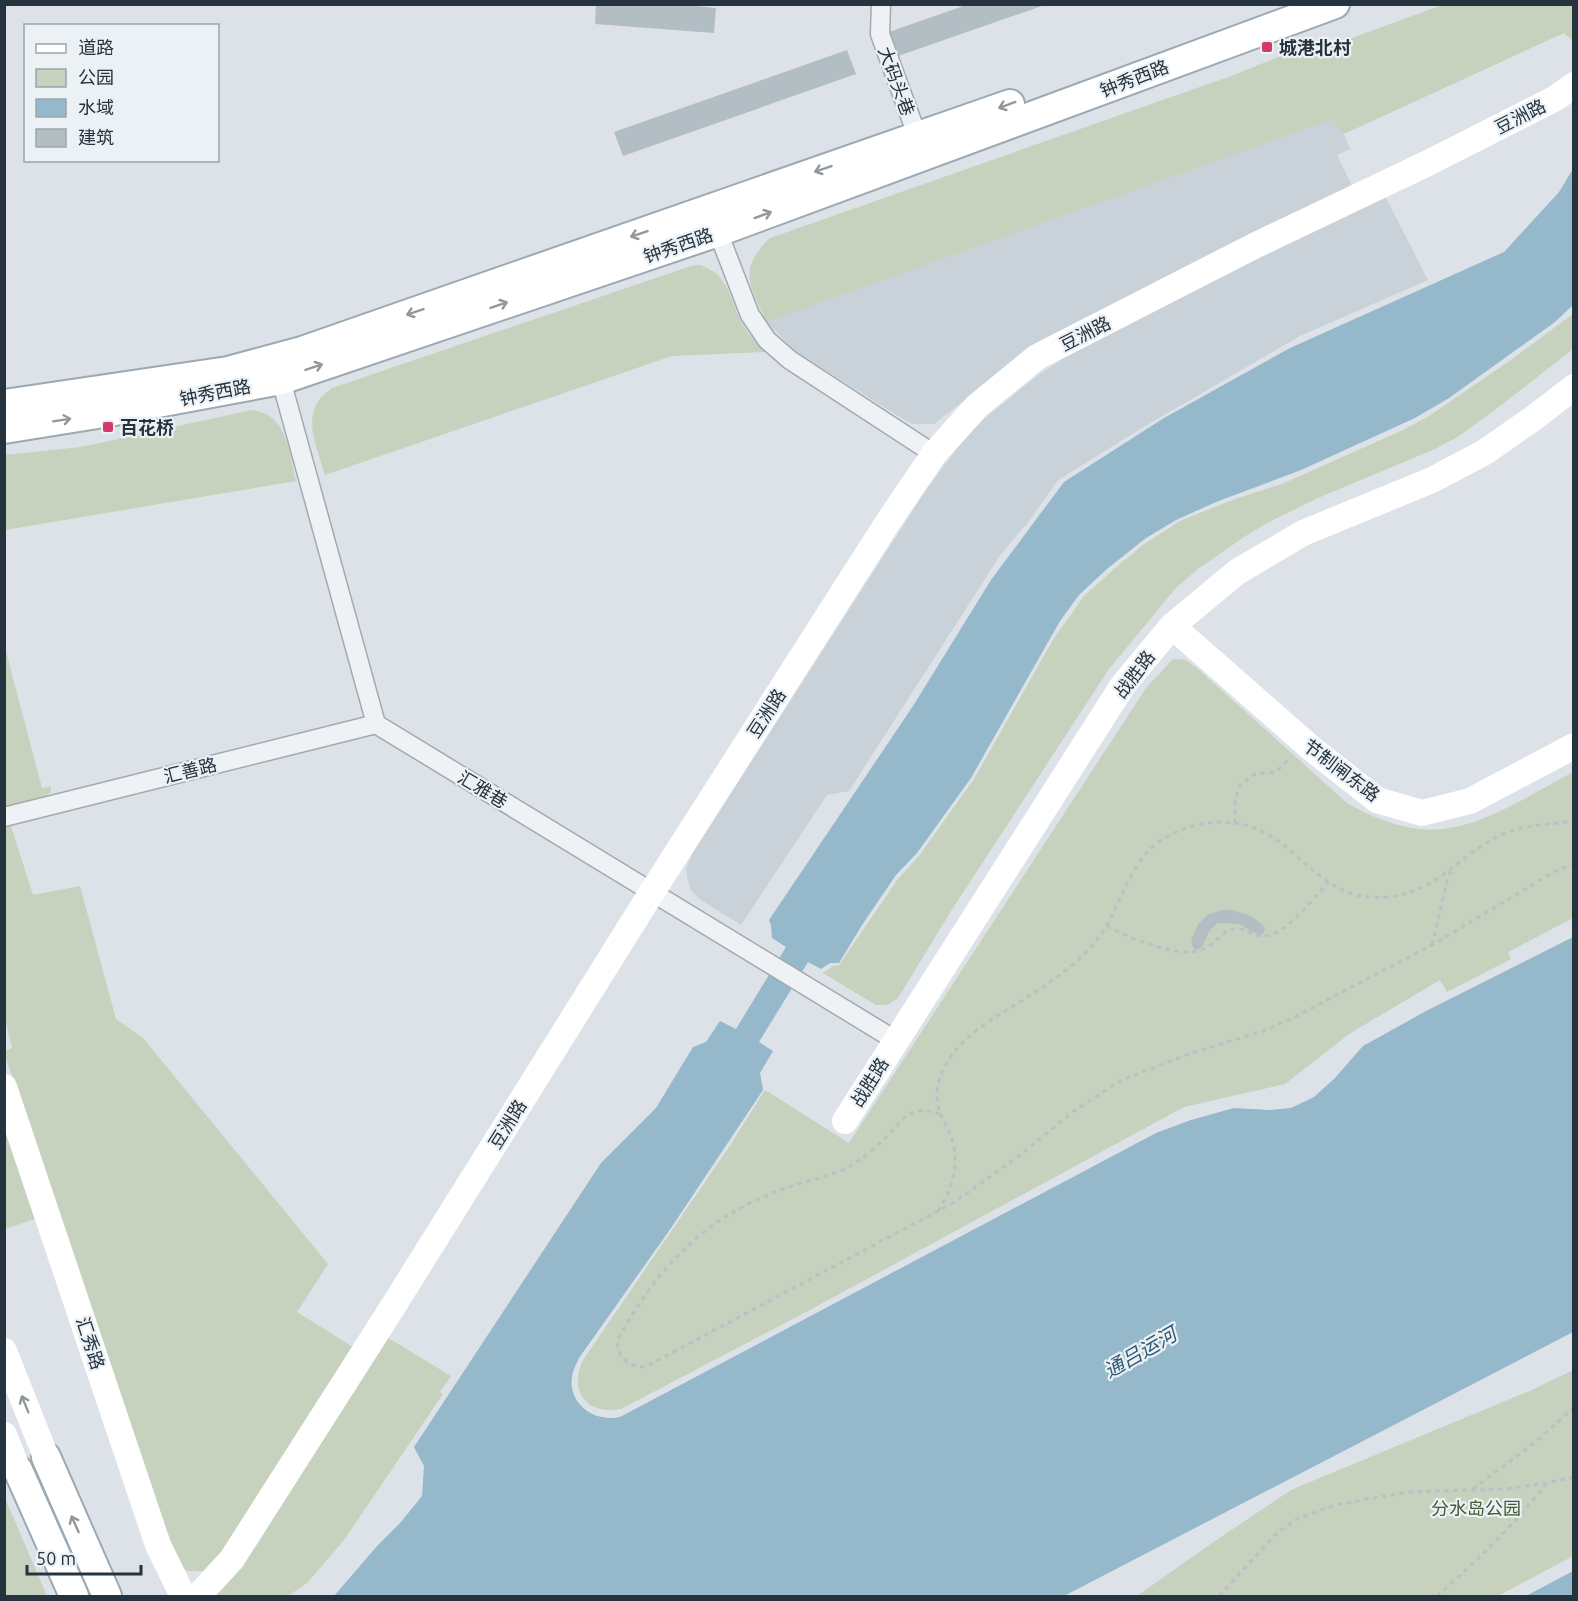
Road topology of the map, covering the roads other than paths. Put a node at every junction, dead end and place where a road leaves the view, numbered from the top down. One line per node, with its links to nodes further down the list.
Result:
1 (881, 4): 5 (street, 大码头巷)
2 (1279, 4): 5 (main road, 钟秀西路, one-way to 5)
3 (1335, 4): 5 (main road, 钟秀西路)
4 (1574, 85): 11 (street, 豆洲路)
5 (921, 146): 6 (main road, 钟秀西路, one-way to 5); 9 (main road, 钟秀西路, one-way to 9)
6 (718, 232): 7 (main road, 钟秀西路, one-way to 6); 11 (street)
7 (281, 380): 10 (main road, 钟秀西路, one-way to 7); 13 (street)
8 (1574, 387): 12 (street, 战胜路)
9 (4, 404)
10 (4, 429)
11 (934, 454): 16 (street, 豆洲路)
12 (1172, 626): 14 (street, 节制闸东路); 17 (street, 战胜路)
13 (376, 724): 15 (street, 汇善路); 16 (street, 汇雅巷)
14 (1574, 746)
15 (4, 817)
16 (652, 892): 17 (street, 汇雅巷); 27 (street, 豆洲路)
17 (895, 1040): 19 (street, 战胜路)
18 (4, 1087): 26 (street, 汇秀路)
19 (845, 1121)
20 (4, 1351): 22 (street, one-way to 20)
21 (4, 1435): 23 (street)
22 (46, 1457): 25 (main road, one-way to 22)
23 (18, 1470): 24 (main road)
24 (74, 1596)
25 (107, 1596)
26 (183, 1596)
27 (198, 1596)

